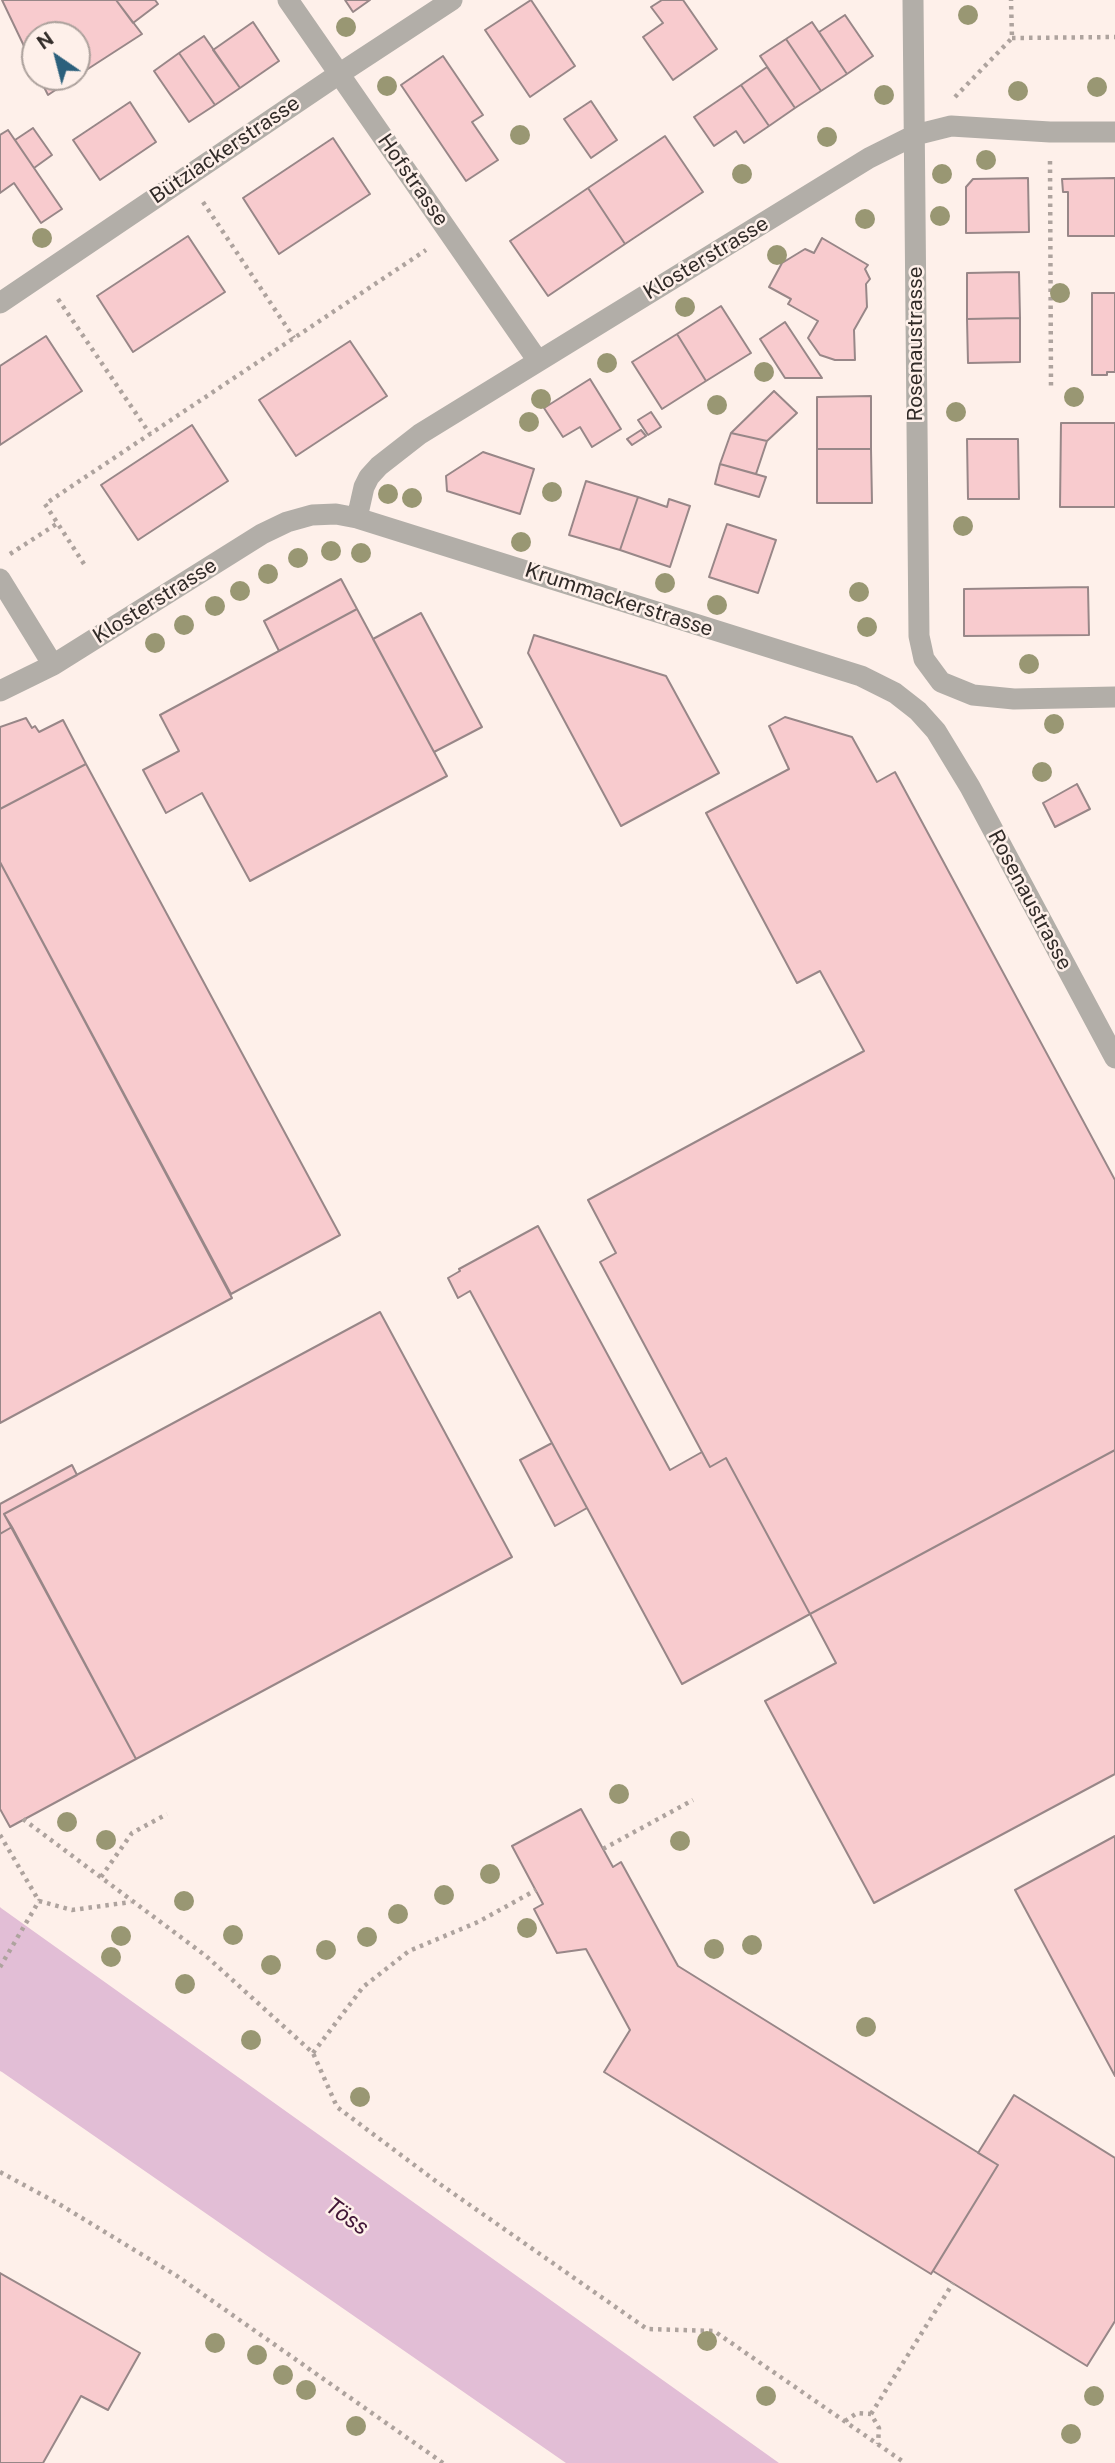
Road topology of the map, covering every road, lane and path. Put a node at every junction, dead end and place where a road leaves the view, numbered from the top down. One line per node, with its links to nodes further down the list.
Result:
1 (288, 0): 7 (street, Hofstrasse)
2 (452, 0): 7 (street, Bütziackerstrasse)
3 (914, 0): 11 (street, Rosenaustrasse)
4 (1011, 0): 6 (path)
5 (1115, 37): 6 (path)
6 (1012, 38): 8 (path)
7 (339, 74): 12 (street, Bütziackerstrasse); 13 (street, Hofstrasse)
8 (952, 100)
9 (1050, 132): 10 (street, Klosterstrasse); 11 (street, Klosterstrasse); 18 (path)
10 (1115, 132)
11 (915, 135): 17 (street, Klosterstrasse); 28 (street, Rosenaustrasse)
12 (186, 177): 14 (street, Bütziackerstrasse); 16 (path)
13 (450, 234): 16 (path); 17 (street, Hofstrasse)
14 (42, 275): 15 (street, Bütziackerstrasse); 19 (path)
15 (0, 303)
16 (294, 338): 19 (path)
17 (538, 360): 21 (street, Klosterstrasse)
18 (1051, 389)
19 (150, 434): 22 (path)
20 (312, 516): 21 (street, Krummackerstrasse); 26 (street, Klosterstrasse)
21 (357, 518): 29 (street, Krummackerstrasse)
22 (58, 523): 23 (path); 24 (path)
23 (0, 560)
24 (84, 564)
25 (0, 579): 26 (street)
26 (53, 665): 27 (street, Klosterstrasse)
27 (0, 691)
28 (1115, 697)
29 (918, 711): 30 (street, Rosenaustrasse)
30 (1115, 1058)
31 (693, 1800): 35 (path)
32 (167, 1814): 36 (path)
33 (23, 1819): 36 (path)
34 (0, 1835): 38 (path)
35 (603, 1849)
36 (101, 1877): 39 (path)
37 (536, 1890): 41 (path)
38 (38, 1901): 39 (path); 40 (path)
39 (131, 1902): 41 (path)
40 (0, 1967)
41 (313, 2053): 45 (path)
42 (0, 2172): 47 (path)
43 (953, 2283): 44 (path)
44 (872, 2414): 45 (path); 46 (path)
45 (845, 2421): 46 (path)
46 (878, 2444): 48 (path)
47 (443, 2463)
48 (905, 2463)

